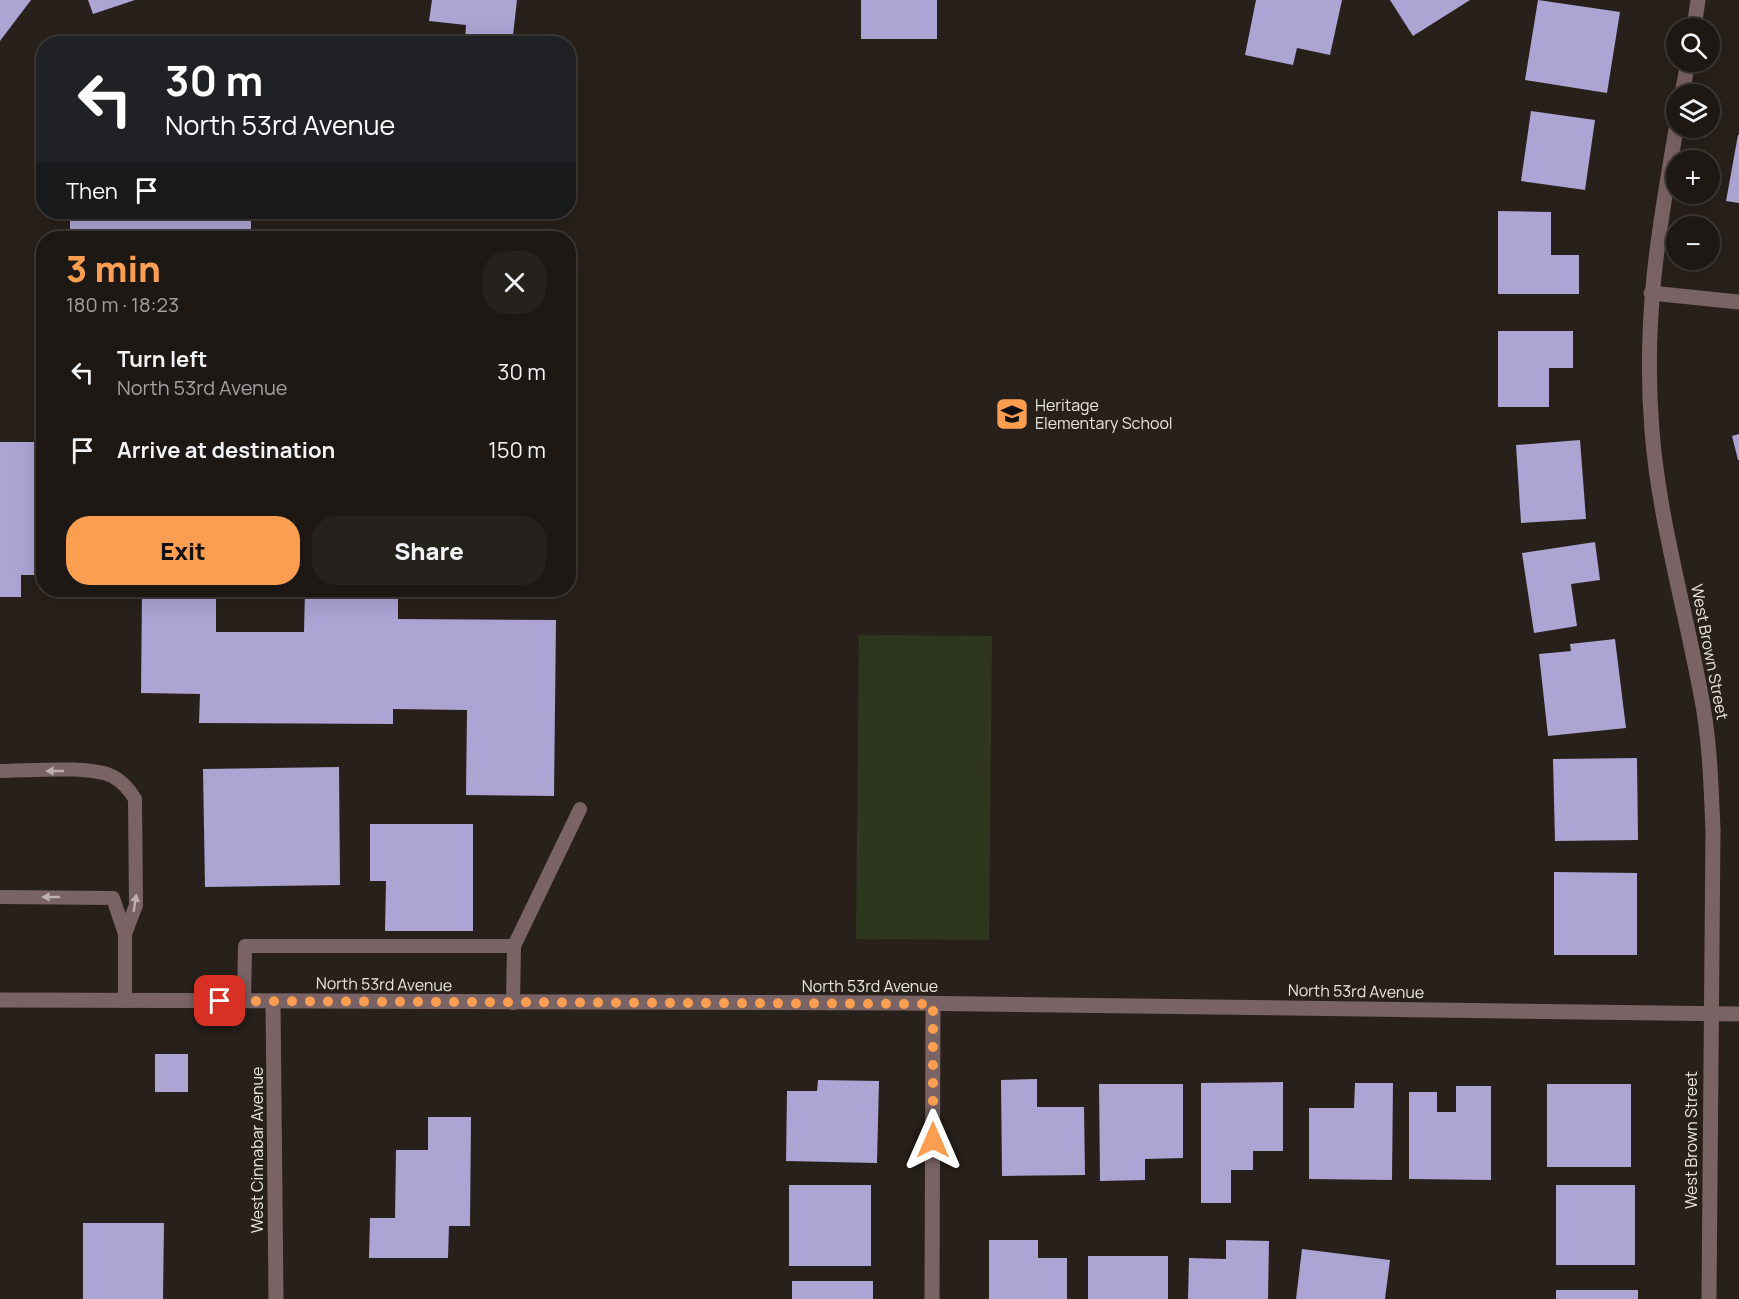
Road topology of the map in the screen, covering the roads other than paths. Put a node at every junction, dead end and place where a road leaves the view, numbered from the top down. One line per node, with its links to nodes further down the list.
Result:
1 (1698, 0): 2 (street)
2 (1695, 18)
3 (1674, 138): 4 (street, West Brown Street)
4 (1651, 293): 5 (street); 17 (street, West Brown Street)
5 (1739, 302)
6 (0, 771): 9 (lane, one-way to 6)
7 (580, 809): 10 (lane)
8 (0, 897): 9 (lane, one-way to 8)
9 (125, 934): 12 (lane)
10 (514, 946): 13 (lane); 15 (lane)
11 (0, 1000): 12 (street, North 53rd Avenue)
12 (125, 1001): 13 (street, North 53rd Avenue)
13 (244, 1001): 14 (street, North 53rd Avenue)
14 (273, 1001): 15 (street, North 53rd Avenue); 19 (street, West Cinnabar Avenue)
15 (513, 1003): 16 (street, North 53rd Avenue)
16 (933, 1004): 17 (street, North 53rd Avenue); 20 (street)
17 (1710, 1014): 18 (street, North 53rd Avenue); 21 (street, West Brown Street)
18 (1739, 1014)
19 (276, 1299)
20 (932, 1299)
21 (1709, 1299)

